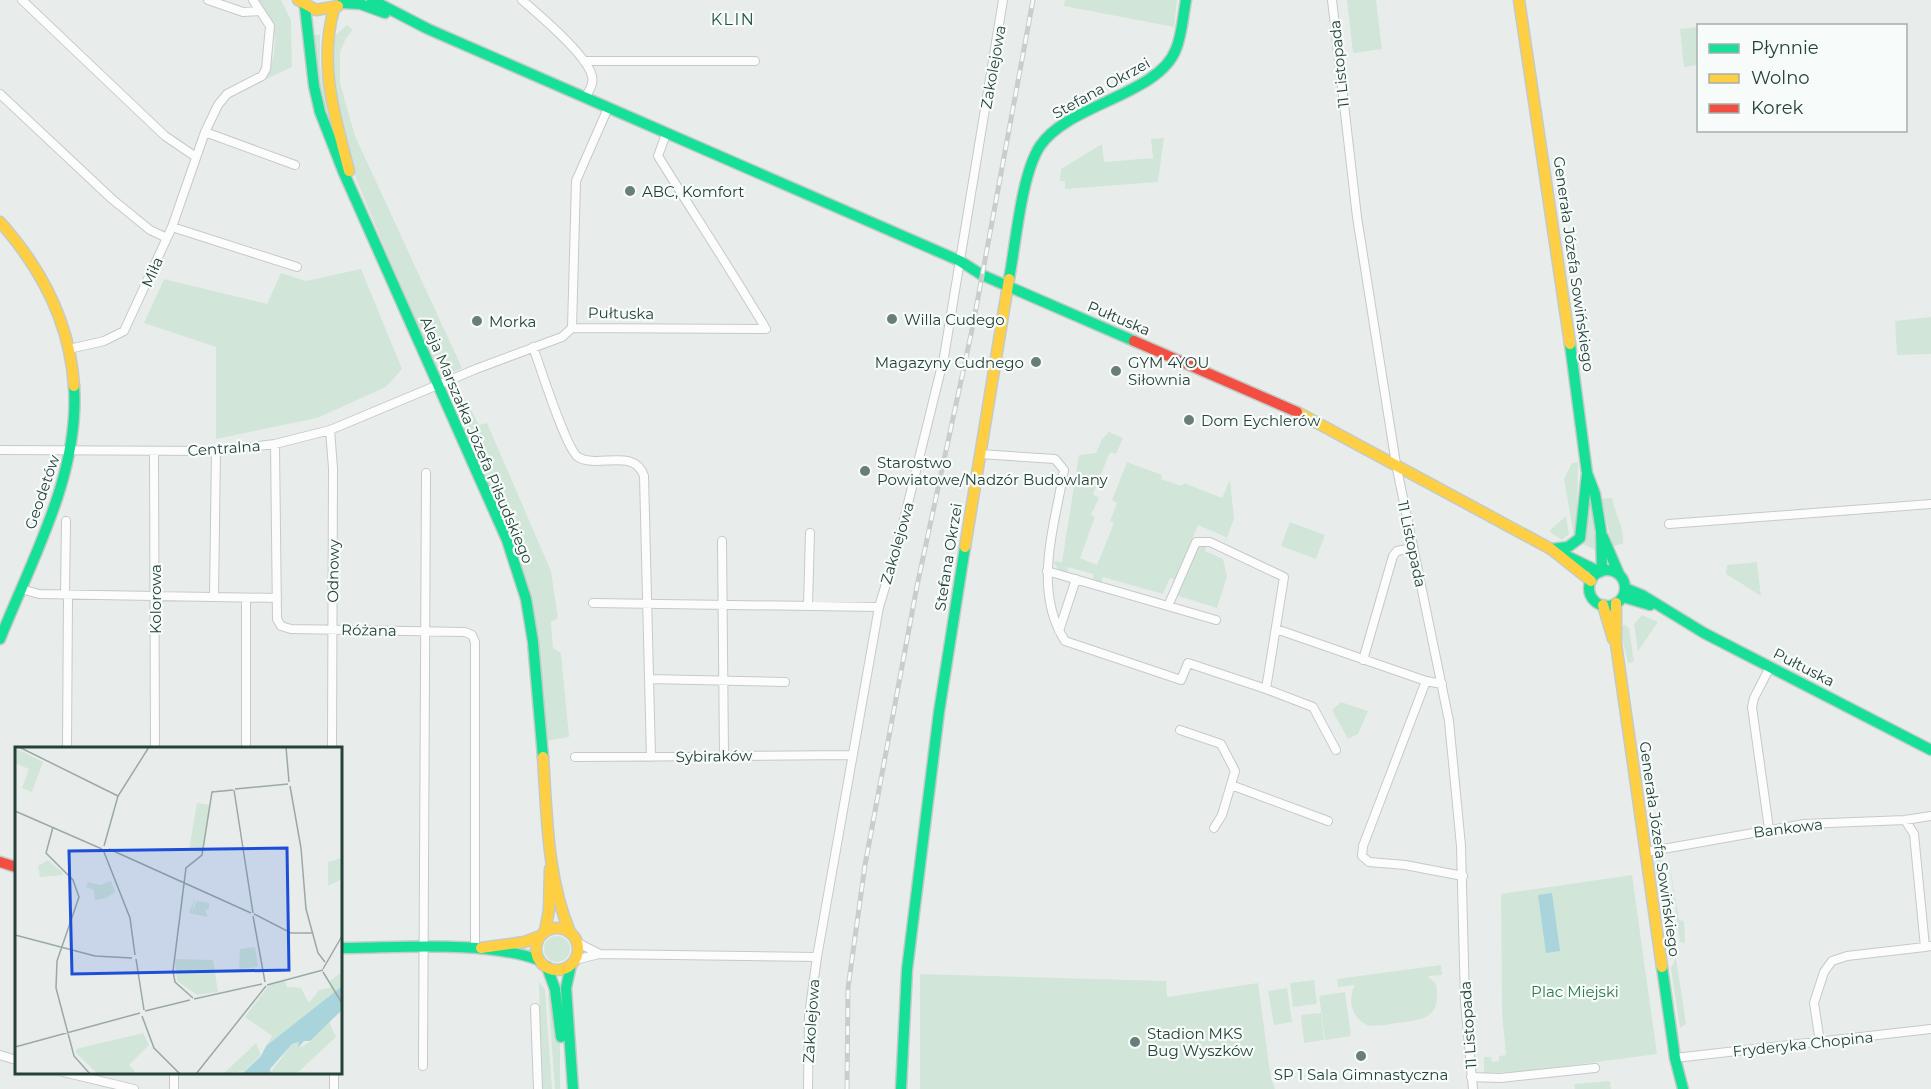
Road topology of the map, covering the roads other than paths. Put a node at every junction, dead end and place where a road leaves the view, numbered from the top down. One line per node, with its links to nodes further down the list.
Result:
1 (22, 0): 22 (street)
2 (208, 0): 13 (street)
3 (253, 0): 13 (street, Miła)
4 (372, 0): 14 (street, Pułtuska)
5 (522, 0): 6 (street); 15 (street)
6 (529, 0)
7 (1004, 0): 28 (street, Zakolejowa)
8 (1186, 0): 30 (street, Stefana Okrzei)
9 (1332, 0): 42 (street, 11 Listopada)
10 (1519, 0): 43 (street, Generała Józefa Sowińskiego)
11 (301, 3): 12 (street, Pułtuska); 24 (street)
12 (340, 4): 14 (street, Pułtuska); 24 (street)
13 (259, 11): 20 (street, Miła)
14 (405, 19): 18 (street, Pułtuska)
15 (584, 61): 16 (street); 18 (street)
16 (755, 61)
17 (0, 94): 27 (street)
18 (585, 99): 19 (street, Pułtuska)
19 (608, 108): 21 (street, Pułtuska); 31 (street)
20 (205, 132): 22 (street, Miła); 23 (street)
21 (666, 134): 28 (street, Pułtuska); 31 (street, Pułtuska)
22 (196, 157): 26 (street, Miła)
23 (295, 165)
24 (352, 189): 34 (street, Aleja Marszałka Józefa Piłsudskiego)
25 (0, 222): 33 (street, Geodetów)
26 (172, 227): 27 (street, Miła); 29 (street)
27 (167, 238): 33 (street, Miła)
28 (960, 261): 30 (street, Pułtuska); 71 (street, Zakolejowa)
29 (297, 267)
30 (1008, 286): 41 (street, Stefana Okrzei); 42 (street, Pułtuska)
31 (572, 328): 32 (street)
32 (533, 347): 34 (street, Centralna); 66 (street)
33 (69, 349): 39 (street, Geodetów)
34 (437, 386): 35 (street, Centralna); 105 (street, Aleja Marszałka Józefa Piłsudskiego)
35 (330, 429): 36 (street, Centralna); 74 (street, Odnowy)
36 (275, 444): 40 (street, Centralna); 64 (street)
37 (0, 450): 39 (street, Centralna)
38 (154, 450): 39 (street, Centralna); 40 (street, Centralna); 61 (street, Kolorowa)
39 (72, 451): 58 (street, Geodetów)
40 (216, 451): 62 (street)
41 (980, 454): 53 (street); 135 (street, Stefana Okrzei)
42 (1396, 464): 51 (street, 11 Listopada); 52 (street, Pułtuska)
43 (1587, 473): 48 (street, Generała Józefa Sowińskiego); 52 (street)
44 (426, 474): 75 (street)
45 (1931, 504): 47 (street)
46 (66, 521): 59 (street)
47 (1669, 524)
48 (1601, 531): 54 (street, Generała Józefa Sowińskiego); 55 (street, Generała Józefa Sowińskiego)
49 (810, 533): 68 (street)
50 (722, 541): 67 (street)
51 (1413, 548): 79 (street); 85 (street, 11 Listopada)
52 (1551, 549): 54 (street, Pułtuska); 57 (street, Pułtuska)
53 (1047, 571): 56 (street); 76 (street)
54 (1601, 571): 55 (street); 57 (street)
55 (1619, 574): 60 (street)
56 (1076, 579): 70 (street); 76 (street)
57 (1591, 581): 69 (street)
58 (21, 589): 59 (street); 77 (street, Geodetów)
59 (66, 595): 61 (street); 88 (street)
60 (1621, 596): 69 (street); 78 (street, Generała Józefa Sowińskiego); 80 (street, Pułtuska)
61 (155, 597): 62 (street); 89 (street, Kolorowa)
62 (214, 597): 63 (street)
63 (246, 598): 64 (street); 90 (street)
64 (277, 598): 74 (street, Różana)
65 (593, 603): 66 (street)
66 (648, 603): 67 (street); 81 (street)
67 (723, 604): 68 (street); 82 (street)
68 (808, 605): 71 (street)
69 (1603, 605): 78 (street, Generała Józefa Sowińskiego)
70 (1168, 606): 72 (street); 73 (street)
71 (879, 607): 94 (street, Zakolejowa)
72 (1216, 620)
73 (1276, 629): 79 (street); 86 (street)
74 (332, 630): 75 (street, Różana); 91 (street, Odnowy)
75 (424, 630): 114 (street); 115 (street, Różana)
76 (1059, 631): 86 (street)
77 (0, 639)
78 (1616, 645): 104 (street, Generała Józefa Sowińskiego)
79 (1363, 660): 83 (street)
80 (1770, 667): 93 (street, Pułtuska); 103 (street)
81 (650, 679): 82 (street); 97 (street)
82 (724, 680): 84 (street); 95 (street)
83 (1426, 681): 85 (street); 108 (street)
84 (785, 682)
85 (1442, 684): 108 (street, 11 Listopada)
86 (1266, 689): 92 (street)
87 (1180, 730): 98 (street)
88 (67, 747)
89 (155, 747)
90 (246, 747)
91 (332, 747)
92 (1336, 750)
93 (1931, 750)
94 (853, 755): 95 (street, Sybiraków); 117 (street, Zakolejowa)
95 (724, 756): 97 (street, Sybiraków)
96 (575, 757): 97 (street, Sybiraków)
97 (651, 757)
98 (1231, 785): 100 (street); 102 (street)
99 (1931, 816): 101 (street, Bankowa)
100 (1328, 820)
101 (1905, 820): 103 (street, Bankowa); 112 (street)
102 (1214, 828)
103 (1769, 829): 104 (street, Bankowa)
104 (1646, 852): 124 (street, Generała Józefa Sowińskiego)
105 (551, 857): 109 (street, Aleja Marszałka Józefa Piłsudskiego); 110 (street, Aleja Marszałka Józefa Piłsudskiego)
106 (0, 862): 107 (street)
107 (15, 867)
108 (1463, 876): 129 (street, 11 Listopada)
109 (570, 932): 110 (street); 111 (street)
110 (542, 934): 115 (street); 118 (street)
111 (578, 943): 116 (street); 119 (street)
112 (1928, 946): 122 (street)
113 (342, 948): 114 (street)
114 (424, 949): 115 (street); 126 (street)
115 (475, 949): 118 (street)
116 (599, 954): 117 (street); 119 (street)
117 (817, 957): 134 (street, Zakolejowa)
118 (543, 963): 119 (street); 132 (street)
119 (573, 963): 133 (street)
120 (536, 1008): 131 (street)
121 (1931, 1029): 122 (street, Fryderyka Chopina)
122 (1820, 1042): 124 (street, Fryderyka Chopina)
123 (0, 1055): 125 (street)
124 (1675, 1058): 137 (street, Generała Józefa Sowińskiego); 138 (street, Generała Józefa Sowińskiego)
125 (15, 1060)
126 (423, 1066)
127 (1595, 1068): 129 (street)
128 (68, 1074): 130 (street)
129 (1471, 1077): 136 (street, 11 Listopada)
130 (134, 1089)
131 (538, 1089)
132 (566, 1089)
133 (573, 1089)
134 (808, 1089)
135 (902, 1089)
136 (1473, 1089)
137 (1675, 1089)
138 (1683, 1089)

